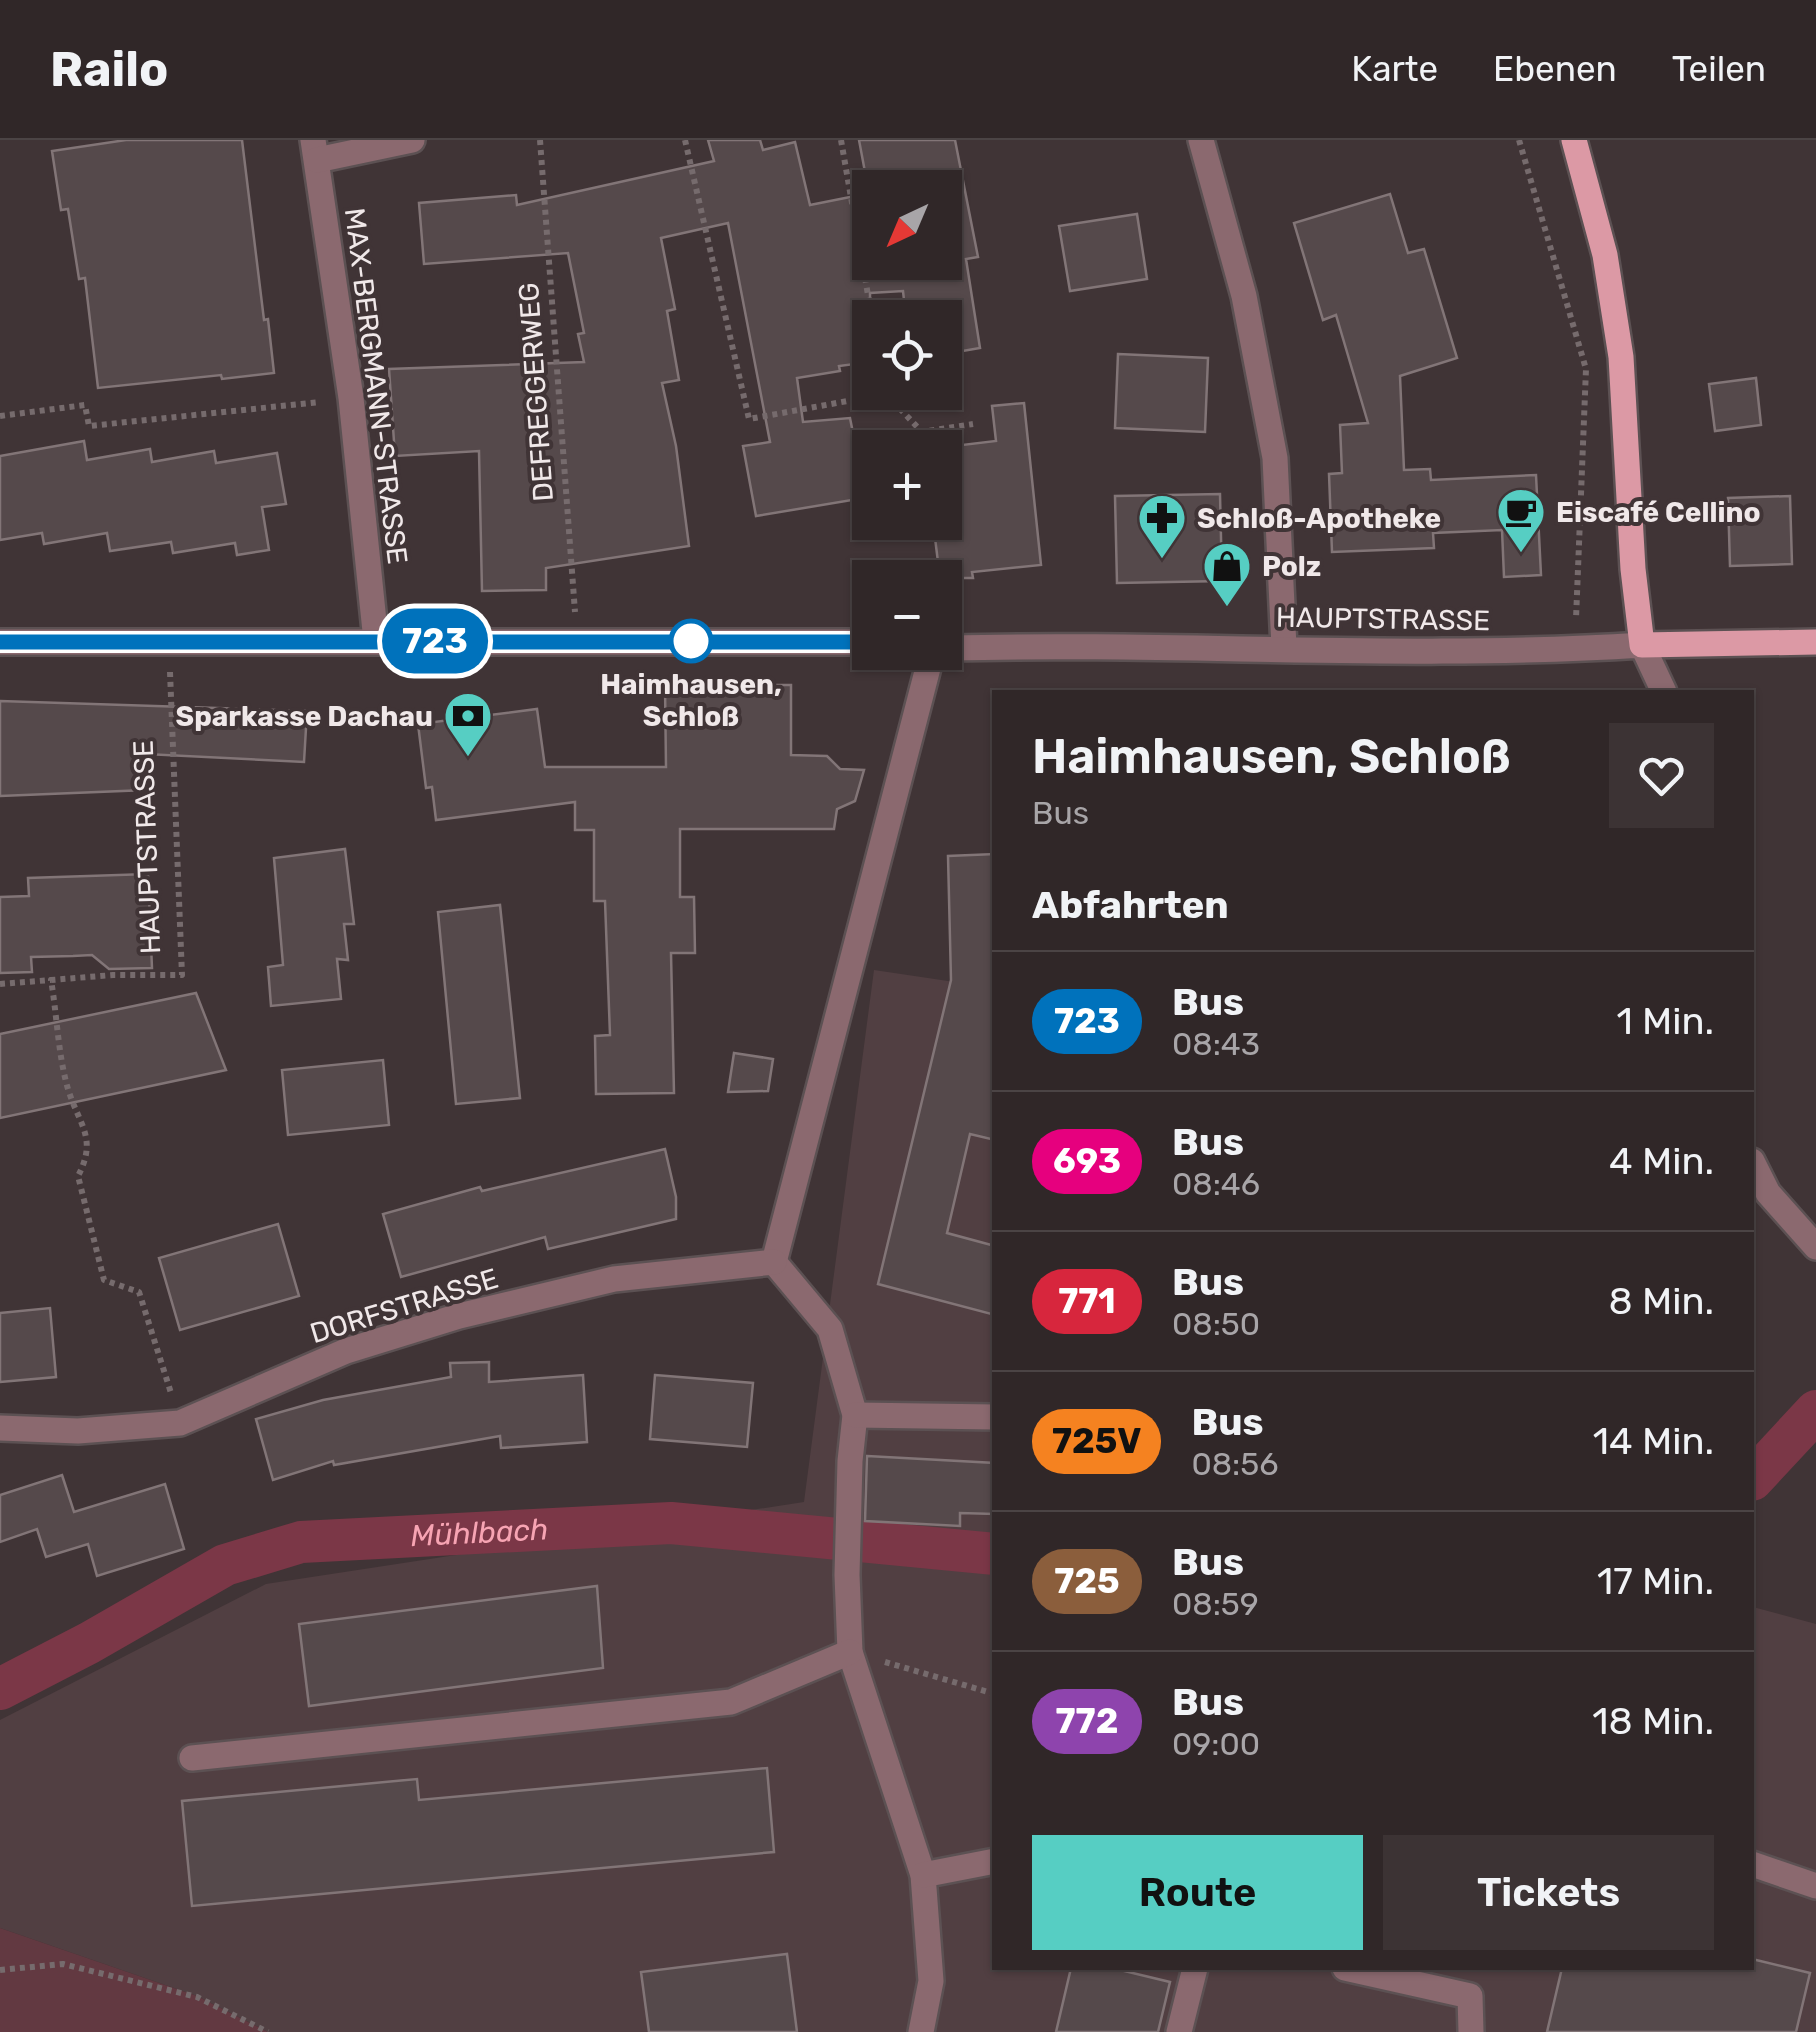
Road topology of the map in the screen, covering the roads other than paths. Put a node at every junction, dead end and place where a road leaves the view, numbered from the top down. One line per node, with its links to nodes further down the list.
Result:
1 (412, 140): 4 (street)
2 (1201, 140): 10 (street)
3 (1574, 140): 9 (main road)
4 (315, 150): 5 (street, MAX-BERGMANN-STRASSE)
5 (376, 641): 6 (street); 7 (street)
6 (0, 642)
7 (852, 642)
8 (1816, 642): 9 (main road)
9 (1642, 645): 10 (street, HAUPTSTRASSE); 13 (street)
10 (1284, 648): 11 (street, HAUPTSTRASSE)
11 (962, 649)
12 (930, 670): 16 (street)
13 (1663, 690)
14 (1754, 1165): 15 (street)
15 (1816, 1246)
16 (774, 1262): 17 (street); 19 (street, DORFSTRASSE)
17 (855, 1415): 18 (street); 20 (street)
18 (992, 1417)
19 (0, 1428)
20 (850, 1652): 21 (street); 24 (street)
21 (192, 1758)
22 (992, 1862): 24 (street)
23 (1754, 1865): 25 (street)
24 (923, 1876): 28 (street)
25 (1816, 1886)
26 (1194, 1970): 29 (street)
27 (1354, 1970): 30 (street)
28 (921, 2032)
29 (1179, 2032)
30 (1471, 2032)

